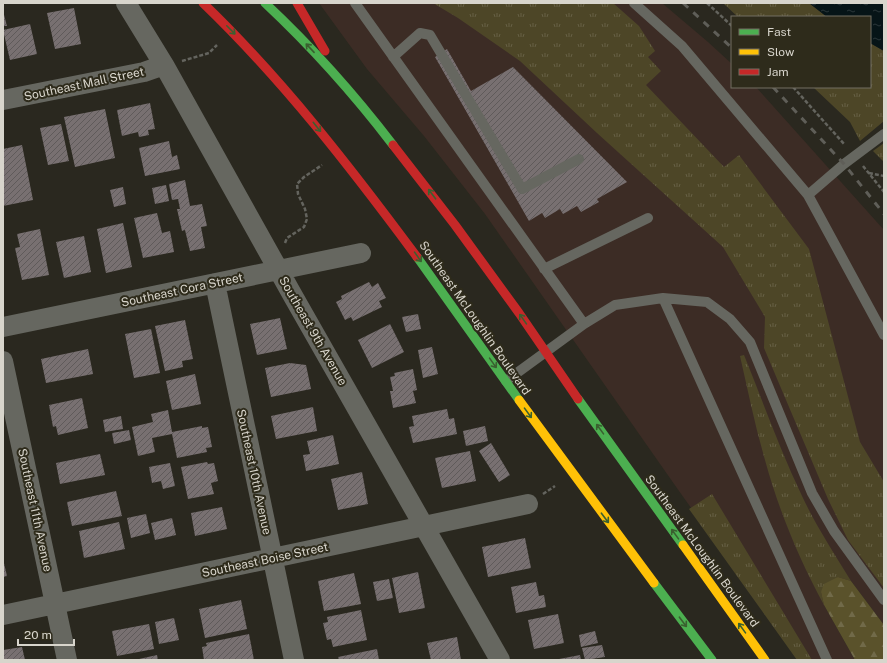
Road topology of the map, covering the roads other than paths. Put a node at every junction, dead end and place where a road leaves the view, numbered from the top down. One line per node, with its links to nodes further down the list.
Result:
1 (126, 3): 8 (street, Southeast 9th Avenue)
2 (203, 3): 25 (highway, Southeast McLoughlin Boulevard, one-way to 25)
3 (265, 3): 9 (highway, Southeast McLoughlin Boulevard, one-way to 3)
4 (297, 3): 9 (highway)
5 (355, 3): 7 (lane)
6 (634, 3): 13 (lane)
7 (393, 57): 12 (lane); 16 (lane)
8 (164, 65): 10 (street, Southeast Mall Street); 17 (street, Southeast 9th Avenue)
9 (346, 87): 23 (highway, Southeast McLoughlin Boulevard, one-way to 9)
10 (3, 100)
11 (884, 134): 13 (lane)
12 (579, 159)
13 (808, 195): 22 (lane)
14 (648, 218): 16 (lane)
15 (361, 253): 17 (street, Southeast Cora Street)
16 (544, 268): 20 (lane)
17 (278, 270): 18 (street, Southeast Cora Street); 27 (street, Southeast 9th Avenue)
18 (215, 283): 21 (street, Southeast Cora Street); 28 (street, Southeast 10th Avenue)
19 (662, 298): 20 (lane); 29 (lane); 37 (lane)
20 (584, 324): 23 (lane)
21 (3, 327)
22 (884, 335)
23 (546, 352): 25 (lane); 36 (highway, Southeast McLoughlin Boulevard, one-way to 23)
24 (3, 361): 30 (street, Southeast 11th Avenue)
25 (506, 381): 35 (highway, Southeast McLoughlin Boulevard, one-way to 35)
26 (528, 504): 27 (street, Southeast Boise Street)
27 (424, 526): 28 (street, Southeast Boise Street); 34 (street, Southeast 9th Avenue)
28 (272, 558): 30 (street, Southeast Boise Street); 33 (street, Southeast 10th Avenue)
29 (884, 600)
30 (55, 604): 31 (street, Southeast Boise Street); 32 (street, Southeast 11th Avenue)
31 (3, 615)
32 (67, 660)
33 (294, 660)
34 (500, 660)
35 (712, 660)
36 (765, 660)
37 (827, 660)

